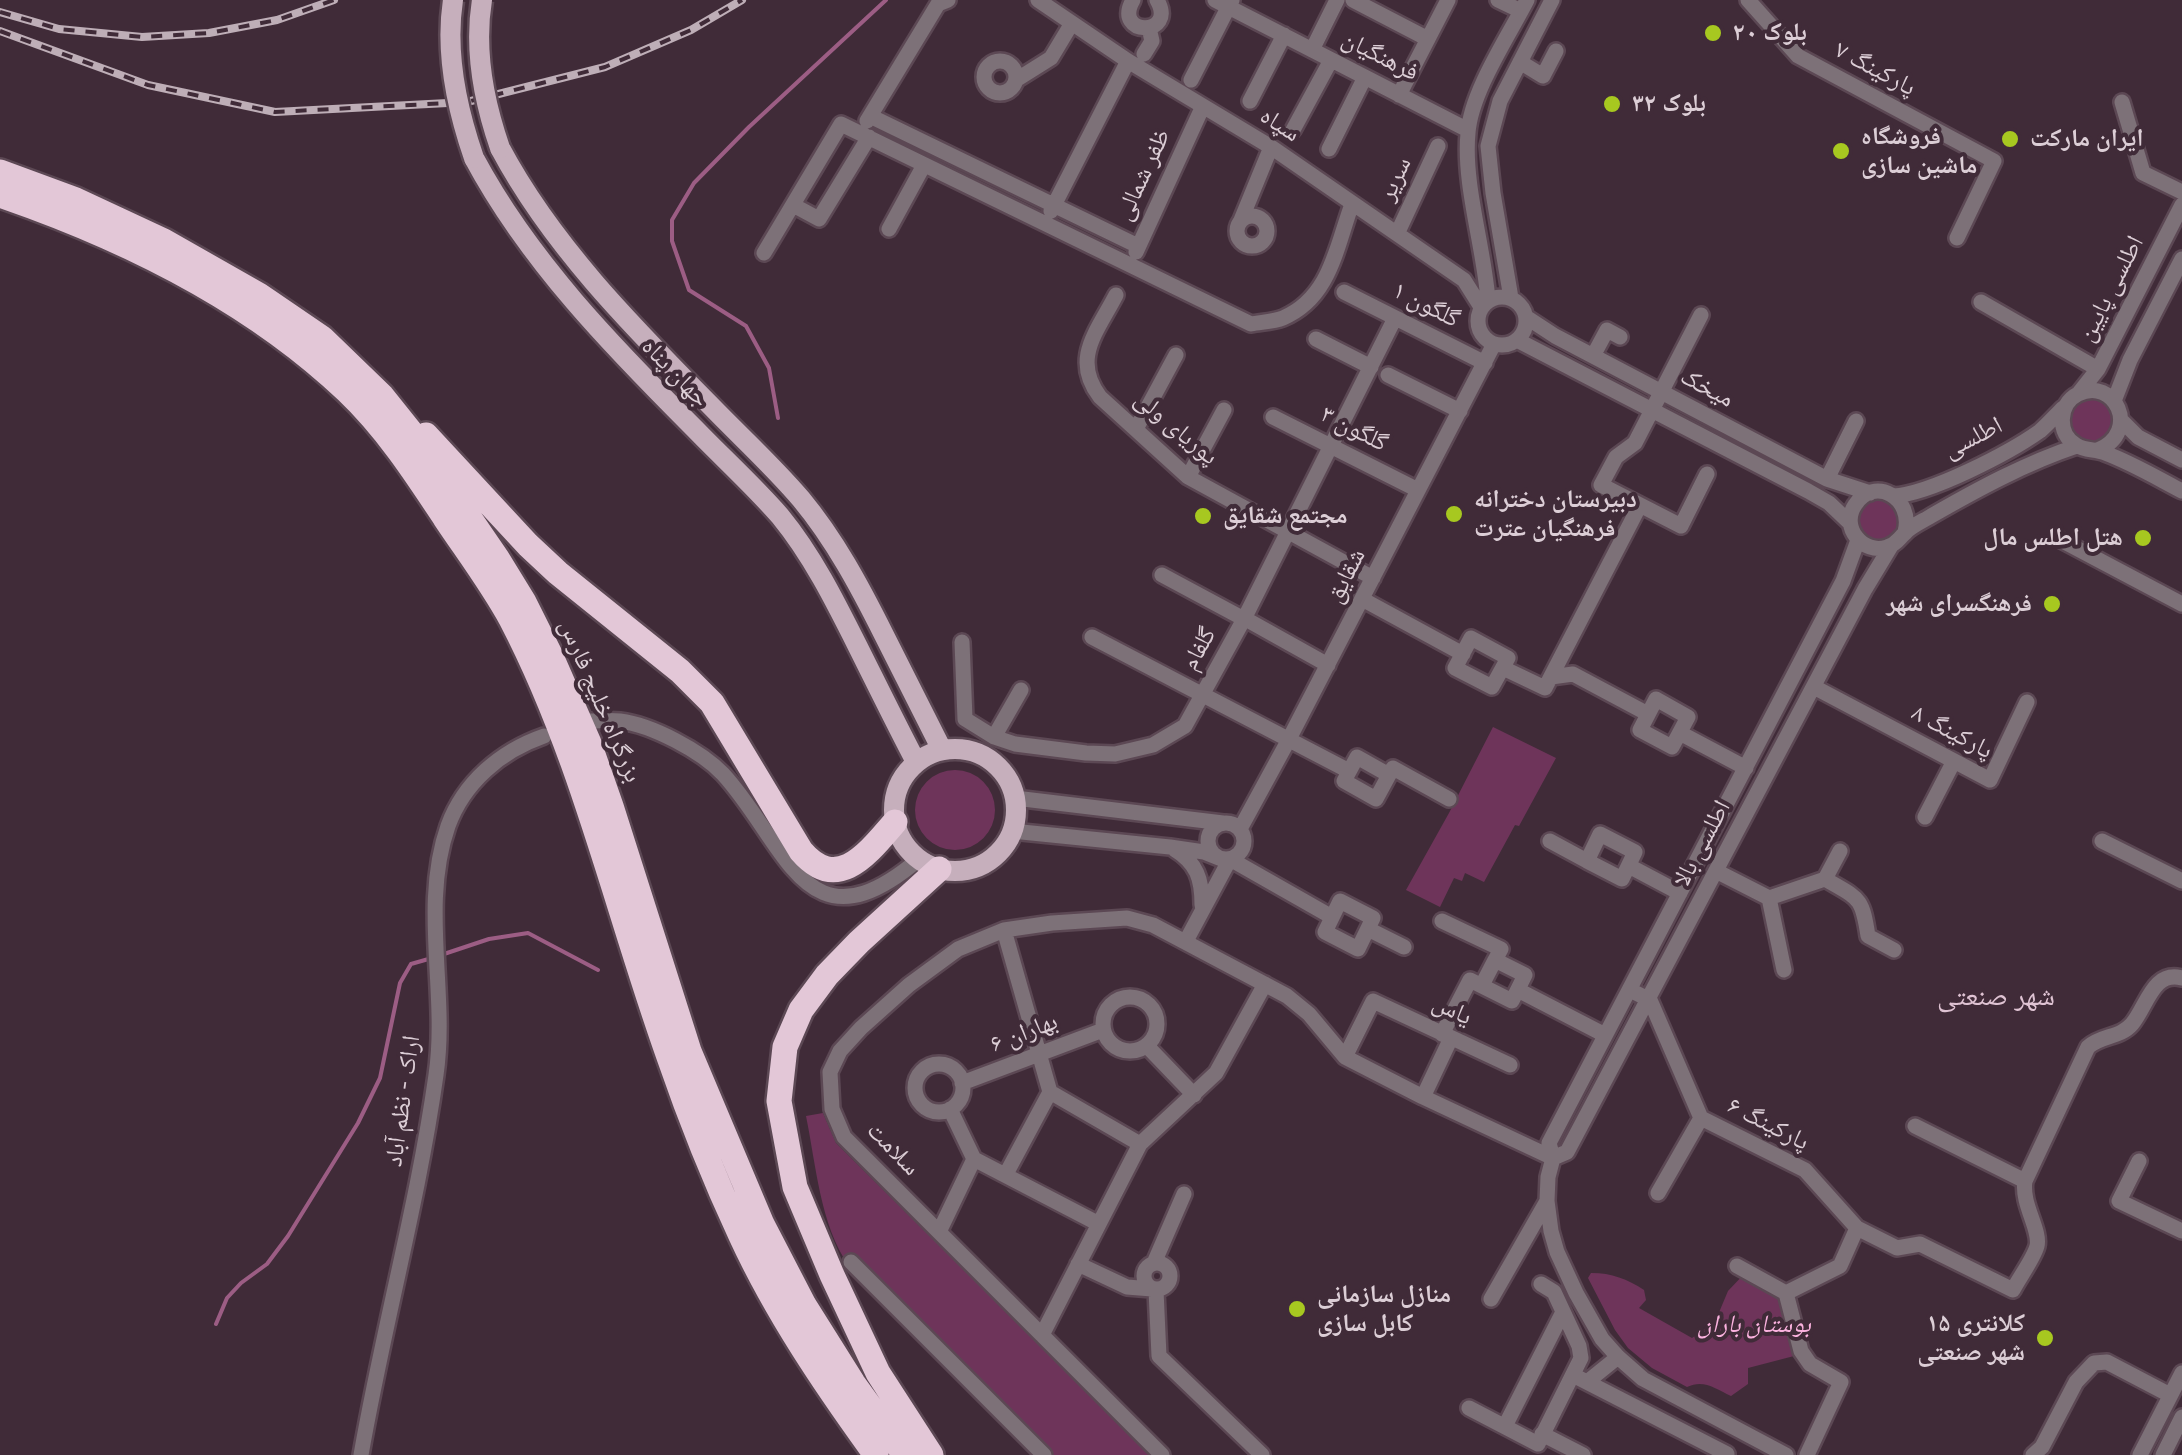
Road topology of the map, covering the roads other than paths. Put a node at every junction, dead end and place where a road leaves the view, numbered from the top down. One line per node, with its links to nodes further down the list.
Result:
1 (454, 0): 127 (main road, جهان پناه, bridge)
2 (482, 0): 126 (main road, جهان پناه, bridge)
3 (948, 0): 33 (street)
4 (1038, 0): 16 (street, سپاه)
5 (1133, 0): 17 (street)
6 (1157, 0): 17 (street)
7 (1176, 0): 17 (street)
8 (1337, 0): 20 (street)
9 (1353, 0): 19 (street)
10 (1448, 0): 19 (street)
11 (1498, 0): 15 (street)
12 (1552, 0): 25 (street)
13 (1748, 0): 52 (street, پارکینگ ۷)
14 (1226, 2): 18 (street, فرهنگیان); 28 (street)
15 (1524, 6): 35 (street)
16 (1072, 23): 24 (street, سپاه); 27 (street)
17 (1155, 23): 22 (street)
18 (1284, 35): 20 (street, فرهنگیان); 30 (street)
19 (1428, 39): 29 (street)
20 (1312, 50): 23 (street, فرهنگیان)
21 (1556, 51): 25 (street)
22 (1144, 54)
23 (1331, 60): 26 (street, فرهنگیان); 34 (street)
24 (1128, 61): 32 (street, سپاه); 46 (street)
25 (1520, 62): 59 (street)
26 (1366, 77): 29 (street, فرهنگیان); 39 (street)
27 (1016, 80)
28 (1190, 80)
29 (1399, 94): 35 (street, فرهنگیان)
30 (1250, 101)
31 (2122, 102): 42 (street)
32 (1202, 106): 38 (street, سپاه); 53 (street, ظفر شمالی)
33 (870, 116): 36 (street); 46 (street)
34 (1293, 130)
35 (1468, 130): 61 (street)
36 (864, 135): 40 (street); 45 (street); 45 (street)
37 (1438, 146): 51 (street, سریر)
38 (1271, 147): 44 (street, سپاه); 48 (street)
39 (1328, 150)
40 (924, 165): 49 (street); 50 (street)
41 (0, 172): 77 (highway, بزرگراه خلیج فارس)
42 (2182, 192)
43 (0, 195): 217 (highway, بزرگراه خلیج فارس)
44 (1352, 204): 51 (street, سپاه); 56 (street)
45 (793, 205): 54 (street)
46 (1054, 205): 49 (street); 53 (street)
47 (2182, 205): 73 (street, اطلسی پایین)
48 (1241, 220)
49 (1045, 224): 56 (street)
50 (889, 229)
51 (1397, 234): 61 (street, سپاه)
52 (1956, 238)
53 (1138, 246): 56 (street, ظفر شمالی)
54 (764, 253)
55 (2182, 259): 78 (street, اطلسی پایین)
56 (1130, 265)
57 (1344, 292): 64 (street, گلگون ۱)
58 (1116, 295): 86 (street, پوریای ولی)
59 (1512, 298): 61 (street); 63 (street)
60 (1982, 302): 73 (street)
61 (1485, 304): 68 (street)
62 (1701, 314): 75 (street)
63 (1526, 317): 67 (street); 70 (street, میخک)
64 (1396, 318): 71 (street, گلگون ۱); 72 (street, گلفام)
65 (1620, 337): 70 (street)
66 (1316, 338): 72 (street)
67 (1517, 340): 68 (street); 81 (street, میخک)
68 (1494, 344): 71 (street, شقایق)
69 (1176, 354): 86 (street)
70 (1593, 356): 75 (street, میخک)
71 (1485, 363): 82 (street, شقایق)
72 (1371, 367): 87 (street, گلفام)
73 (2098, 369): 76 (street, اطلسی پایین)
74 (1388, 374): 82 (street)
75 (1661, 392): 81 (street); 93 (street, میخک)
76 (2079, 393): 78 (street); 79 (street)
77 (382, 396): 135 (highway); 218 (highway, بزرگراه خلیج فارس)
78 (2114, 401): 84 (street)
79 (2066, 405): 88 (street); 97 (street, اطلسی)
80 (1224, 410): 92 (street)
81 (1652, 410): 98 (street); 99 (street, میخک)
82 (1460, 411): 106 (street, شقایق)
83 (1273, 416): 87 (street, گلگون ۳)
84 (2121, 420): 89 (street); 90 (street)
85 (1856, 422): 93 (street)
86 (1136, 430): 92 (street, پوریای ولی)
87 (1331, 446): 94 (street, گلگون ۳); 100 (street, گلفام)
88 (2077, 446): 89 (street); 101 (street, اطلسی)
89 (2098, 450): 95 (street)
90 (2182, 460)
91 (1707, 474): 98 (street)
92 (1188, 476): 100 (street, پوریای ولی)
93 (1827, 480): 96 (street, میخک)
94 (1412, 487)
95 (2182, 491)
96 (1870, 493): 97 (street); 99 (street)
97 (1894, 496): 101 (street)
98 (1640, 506): 115 (street)
99 (1850, 523): 102 (street)
100 (1288, 531): 106 (street, پوریای ولی); 109 (street, گلفام)
101 (1905, 532): 104 (street)
102 (1858, 540): 104 (street); 129 (street, اطلسی بالا)
103 (2060, 540): 108 (street)
104 (1891, 546): 116 (street, اطلسی بالا)
105 (1162, 575): 109 (street)
106 (1373, 578): 107 (street, شقایق)
107 (1362, 599): 112 (street); 113 (street, شقایق)
108 (2182, 604)
109 (1247, 620): 113 (street); 118 (street, گلفام)
110 (1092, 637): 118 (street)
111 (962, 642): 124 (street)
112 (1463, 654): 114 (street); 114 (street)
113 (1328, 665): 125 (street, شقایق)
114 (1503, 668): 115 (street)
115 (1551, 677): 120 (street)
116 (1814, 687): 128 (street, پارکینگ ۸); 147 (street, اطلسی بالا)
117 (1021, 690): 124 (street)
118 (1206, 696): 124 (street, گلفام); 125 (street)
119 (2027, 702): 128 (street, پارکینگ ۸)
120 (1648, 714): 122 (street); 122 (street)
121 (589, 722): 145 (street)
122 (1680, 732): 129 (street)
123 (544, 736): 216 (street, اراک - نظم آباد)
124 (994, 737)
125 (1288, 741): 130 (street); 137 (street, شقایق)
126 (942, 750): 127 (main road); 132 (main road)
127 (916, 762): 135 (main road)
128 (1954, 762): 134 (street)
129 (1746, 768): 150 (street, اطلسی بالا)
130 (1349, 771): 131 (street); 131 (street)
131 (1389, 775): 133 (street)
132 (1015, 798): 136 (street); 138 (main road)
133 (1449, 799)
134 (1925, 817)
135 (894, 822): 145 (main road)
136 (1223, 823): 137 (street); 143 (street)
137 (1240, 829): 143 (street)
138 (1012, 831): 141 (street); 145 (main road)
139 (1550, 841): 144 (street)
140 (2102, 841): 149 (street)
141 (1170, 846): 143 (street); 152 (street)
142 (1840, 851): 148 (street)
143 (1224, 858): 152 (street); 153 (street)
144 (1586, 860): 146 (street); 146 (street)
145 (929, 864): 219 (highway)
146 (1628, 866): 150 (street)
147 (1716, 870): 151 (street); 167 (street, اطلسی بالا)
148 (1825, 878): 151 (street); 159 (street)
149 (2182, 881)
150 (1680, 893): 166 (street, اطلسی بالا)
151 (1769, 898): 161 (street)
152 (1202, 909): 157 (street)
153 (1332, 917): 156 (street); 156 (street)
154 (1442, 921): 160 (street)
155 (1004, 930): 157 (street, سلامت); 172 (street); 194 (street, سلامت)
156 (1368, 930): 158 (street)
157 (1186, 941): 163 (street)
158 (1404, 947)
159 (1894, 950)
160 (1495, 960): 164 (street); 165 (street)
161 (1784, 970)
162 (2182, 978): 187 (street)
163 (1266, 984): 173 (street); 177 (street)
164 (1482, 986): 165 (street); 170 (street)
165 (1518, 990): 169 (street)
166 (1630, 990): 167 (street); 169 (street, اطلسی بالا)
167 (1650, 1000): 180 (street, پارکینگ ۶); 184 (street, اطلسی بالا)
168 (1103, 1030): 171 (street); 171 (street); 172 (street, بهاران ۶)
169 (1606, 1035): 184 (street, اطلسی بالا)
170 (1447, 1036): 173 (street, یاس); 174 (street, یاس); 178 (street)
171 (1147, 1046): 177 (street)
172 (1039, 1054): 175 (street, بهاران ۶); 176 (street)
173 (1345, 1057): 178 (street)
174 (1510, 1065)
175 (962, 1082): 179 (street); 179 (street)
176 (1050, 1092): 182 (street); 186 (street)
177 (1194, 1094): 182 (street)
178 (1424, 1097): 184 (street)
179 (950, 1109): 183 (street)
180 (1701, 1118): 188 (street); 192 (street, پارکینگ ۶)
181 (1914, 1126): 187 (street)
182 (1140, 1144): 191 (street)
183 (974, 1158): 186 (street); 194 (street)
184 (1553, 1158): 190 (street, اطلسی بالا)
185 (2139, 1161): 193 (street)
186 (1006, 1174): 191 (street)
187 (2024, 1181): 192 (street)
188 (1658, 1192)
189 (1184, 1194): 199 (street)
190 (1547, 1201): 201 (street); 204 (street, اطلسی بالا)
191 (1099, 1224): 196 (street)
192 (1857, 1228): 200 (street)
193 (2182, 1231)
194 (939, 1232): 203 (street, سلامت)
195 (850, 1262): 220 (street)
196 (1078, 1264): 199 (street); 203 (street)
197 (1737, 1266): 200 (street)
198 (1540, 1284): 202 (street)
199 (1154, 1289): 222 (street)
200 (1786, 1294): 224 (street)
201 (1491, 1299)
202 (1563, 1312): 206 (street); 210 (street)
203 (1042, 1336): 221 (street, سلامت)
204 (1618, 1358): 206 (street); 211 (street, اطلسی بالا)
205 (2182, 1373): 207 (street)
206 (1580, 1378): 212 (street); 215 (street)
207 (2170, 1395): 225 (street); 226 (street)
208 (1470, 1408): 210 (street)
209 (2182, 1418): 227 (street)
210 (1505, 1426): 212 (street)
211 (1740, 1430): 213 (street, اطلسی بالا); 215 (street)
212 (1542, 1434): 214 (street)
213 (1760, 1449): 223 (street, اطلسی بالا)
214 (1579, 1454)
215 (1727, 1454)
216 (362, 1455)
217 (876, 1455)
218 (905, 1455)
219 (931, 1455)
220 (1044, 1455)
221 (1162, 1455)
222 (1262, 1455)
223 (1786, 1455)
224 (1807, 1455)
225 (2033, 1455)
226 (2140, 1455)
227 (2162, 1455)

